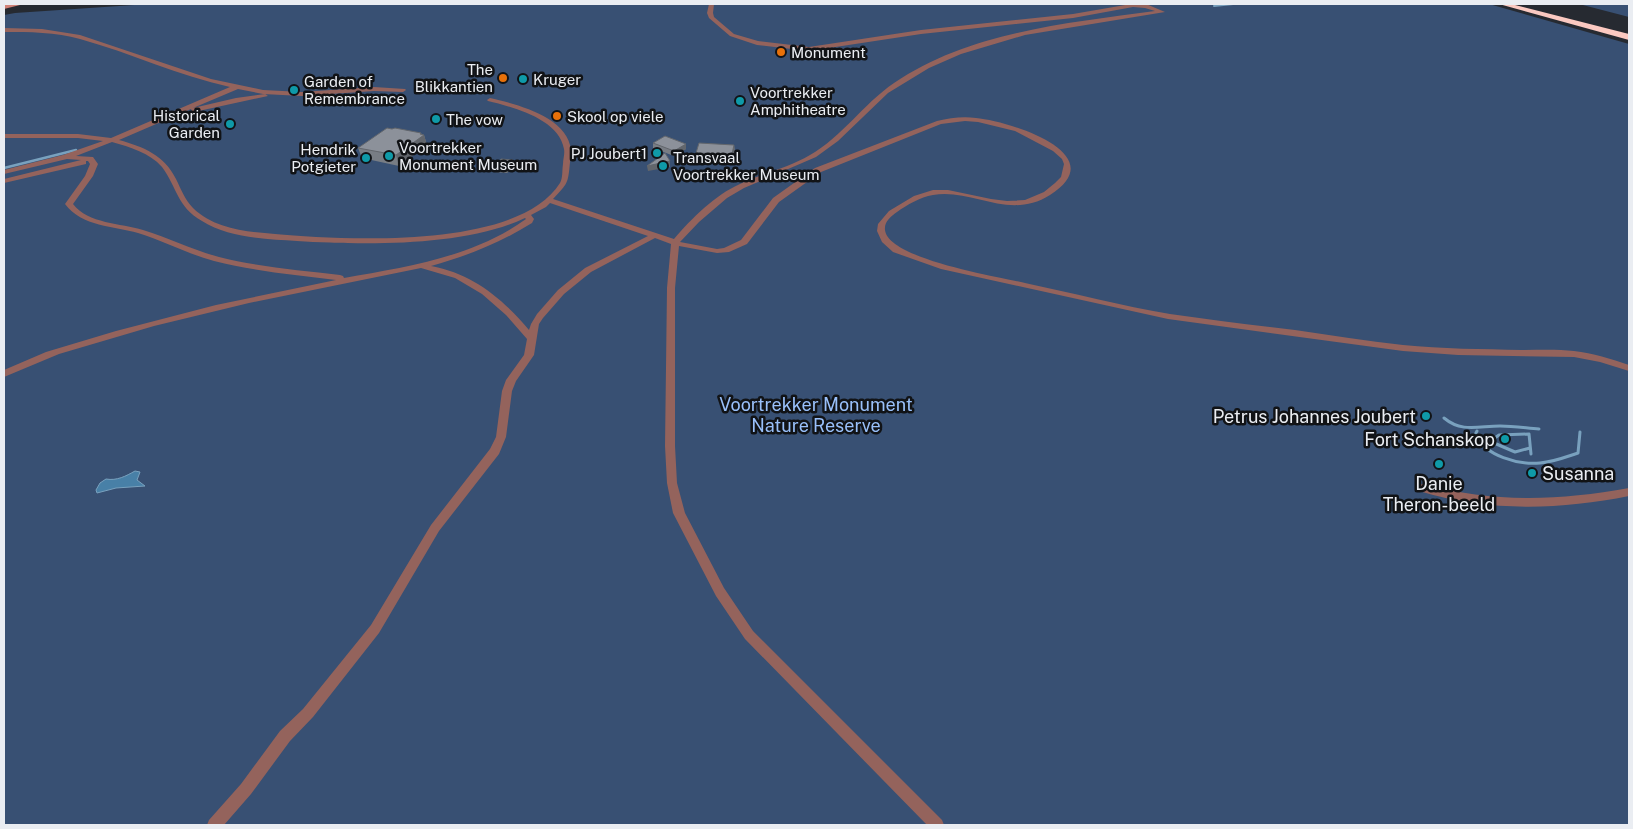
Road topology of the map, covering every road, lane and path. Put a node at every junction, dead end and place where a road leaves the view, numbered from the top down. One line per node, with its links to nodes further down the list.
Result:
1 (21, 4): 5 (main road)
2 (710, 4): 24 (street)
3 (1503, 4): 7 (highway)
4 (1519, 4): 7 (highway)
5 (4, 7)
6 (4, 30): 8 (street)
7 (1629, 35)
8 (236, 87): 10 (street); 12 (street)
9 (403, 90): 10 (street)
10 (291, 94): 12 (street)
11 (490, 100): 21 (street)
12 (164, 119): 14 (street)
13 (4, 136): 14 (street)
14 (115, 141): 15 (street); 16 (street)
15 (129, 145): 16 (street); 22 (street)
16 (94, 148): 17 (street)
17 (69, 157): 18 (street); 19 (street)
18 (90, 159): 20 (street); 26 (street)
19 (4, 172)
20 (4, 181)
21 (551, 201): 22 (street); 23 (street)
22 (526, 214): 25 (street)
23 (656, 235): 24 (street); 27 (street)
24 (675, 242): 28 (street); 33 (street)
25 (420, 266): 26 (street); 27 (street)
26 (351, 280): 29 (street)
27 (532, 339): 32 (street)
28 (1629, 368)
29 (4, 374)
30 (1422, 488): 31 (street)
31 (1629, 492)
32 (214, 825)
33 (937, 825)

